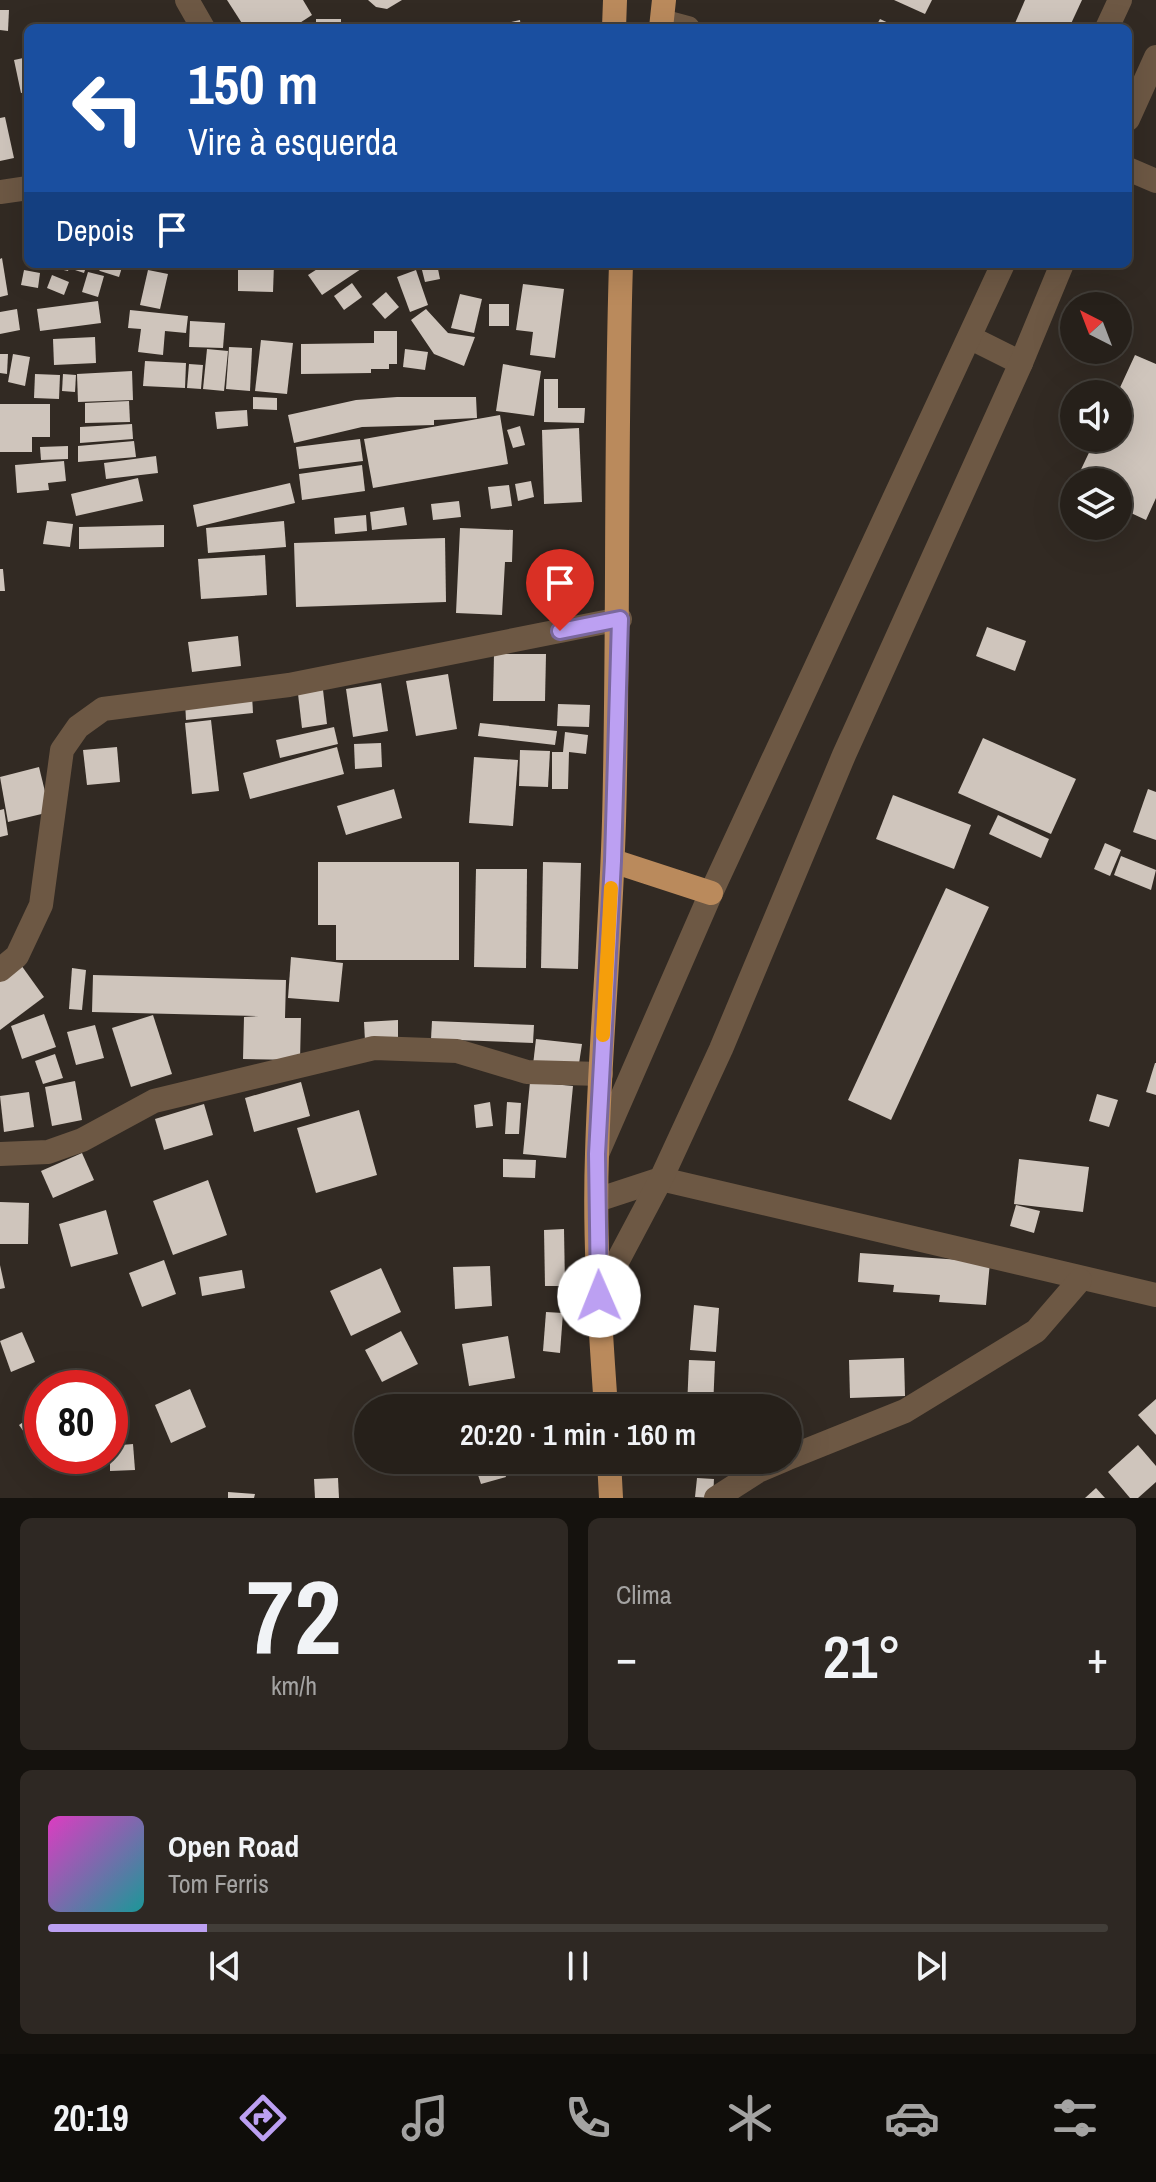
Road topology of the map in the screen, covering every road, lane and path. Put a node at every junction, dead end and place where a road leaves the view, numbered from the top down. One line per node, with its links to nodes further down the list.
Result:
1 (187, 0): 4 (street)
2 (615, 0): 5 (highway)
3 (1120, 0): 6 (street)
4 (201, 24)
5 (614, 24)
6 (1109, 24)
7 (1156, 57): 8 (street)
8 (1132, 110)
9 (1132, 171): 10 (street)
10 (1156, 181)
11 (24, 189): 12 (street)
12 (0, 192)
13 (621, 268): 18 (highway)
14 (1001, 268): 16 (street)
15 (1060, 268): 17 (street)
16 (971, 338): 17 (street); 20 (street)
17 (1021, 363): 25 (street)
18 (620, 619): 19 (highway); 21 (street)
19 (613, 861): 20 (highway); 22 (highway)
20 (711, 893): 24 (street)
21 (0, 970)
22 (601, 1074): 23 (street); 24 (highway)
23 (0, 1154)
24 (597, 1154): 26 (highway)
25 (661, 1179): 26 (street); 27 (street); 29 (street)
26 (597, 1200): 29 (highway)
27 (1080, 1280): 28 (street); 31 (street)
28 (1156, 1295)
29 (599, 1296): 30 (highway)
30 (605, 1394)
31 (802, 1453)
32 (610, 1474): 34 (highway)
33 (753, 1474): 35 (street)
34 (611, 1498)
35 (716, 1498)

